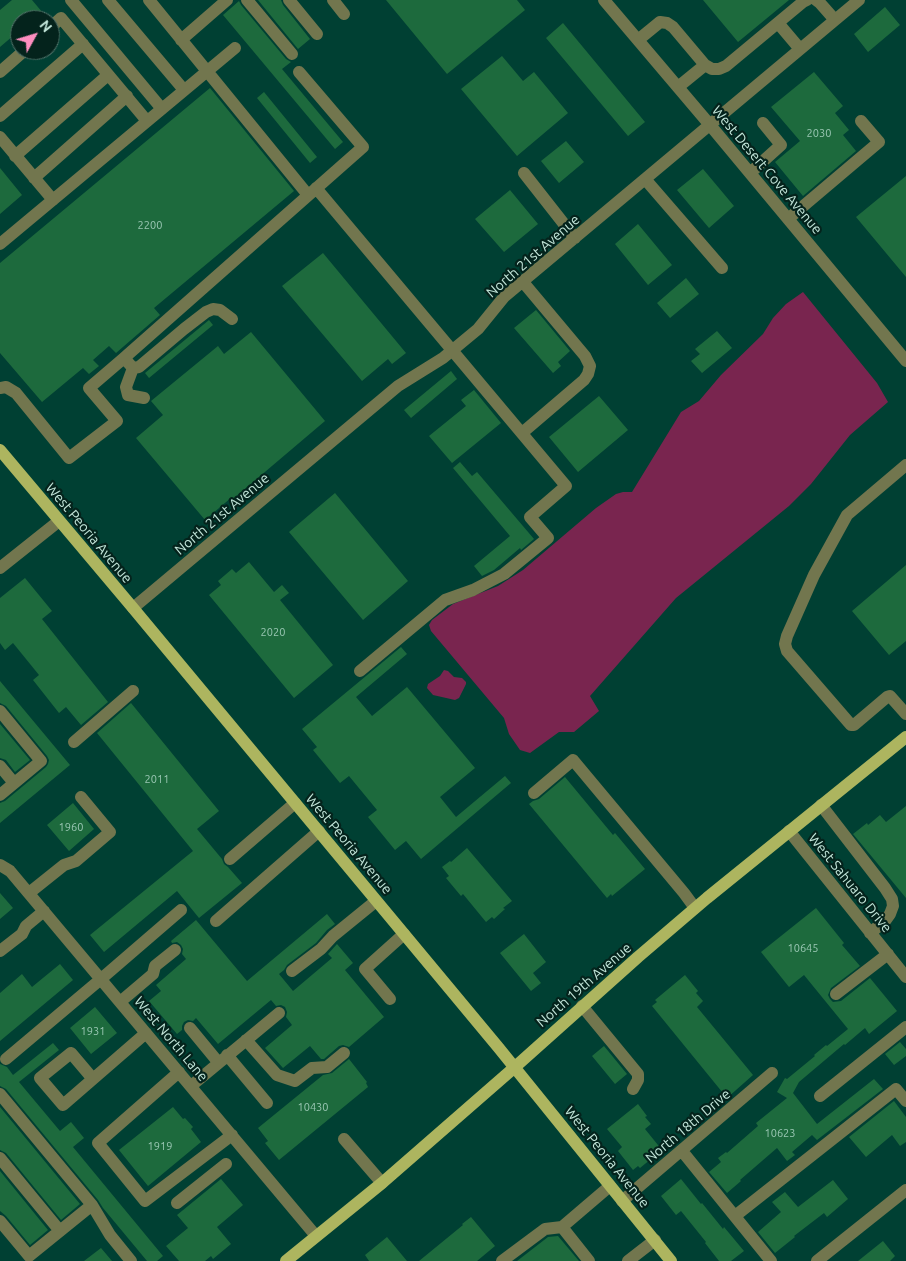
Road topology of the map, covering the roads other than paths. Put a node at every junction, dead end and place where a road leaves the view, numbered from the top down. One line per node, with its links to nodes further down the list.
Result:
1 (71, 0): 32 (street)
2 (108, 0): 30 (street)
3 (149, 0): 17 (street)
4 (227, 0): 17 (street)
5 (247, 0): 22 (street)
6 (289, 0): 16 (street)
7 (333, 0): 12 (street)
8 (604, 0): 18 (street, West Desert Cove Avenue)
9 (807, 0): 15 (street)
10 (816, 0): 14 (street)
11 (859, 0): 14 (street, North 21st Avenue)
12 (344, 14)
13 (60, 19): 19 (street)
14 (835, 20): 21 (street, North 21st Avenue)
15 (778, 23): 21 (street); 24 (street)
16 (317, 34)
17 (181, 40): 25 (street)
18 (638, 40): 24 (street); 29 (street, West Desert Cove Avenue)
19 (83, 44): 28 (street); 33 (street)
20 (235, 48): 25 (street)
21 (800, 50): 37 (street, North 21st Avenue)
22 (292, 54)
23 (14, 60): 26 (street)
24 (705, 65): 29 (street)
25 (207, 71): 30 (street); 44 (street)
26 (0, 72)
27 (299, 72): 44 (street)
28 (108, 75): 31 (street); 39 (street)
29 (678, 87): 37 (street, West Desert Cove Avenue)
30 (184, 90): 32 (street)
31 (127, 96): 34 (street); 42 (street)
32 (162, 109): 34 (street)
33 (0, 116)
34 (147, 121): 45 (street)
35 (861, 121): 46 (street)
36 (763, 123): 40 (street)
37 (710, 125): 40 (street, West Desert Cove Avenue); 43 (street, North 21st Avenue)
38 (0, 137): 39 (street)
39 (16, 156): 42 (street)
40 (750, 173): 46 (street, West Desert Cove Avenue)
41 (524, 174): 47 (street)
42 (34, 178): 45 (street)
43 (646, 179): 47 (street, North 21st Avenue); 49 (street)
44 (312, 191): 52 (street); 54 (street)
45 (52, 200): 48 (street)
46 (788, 219): 53 (street, West Desert Cove Avenue)
47 (575, 238): 50 (street, North 21st Avenue)
48 (0, 244)
49 (722, 268)
50 (523, 282): 52 (street, North 21st Avenue); 57 (street)
51 (232, 319): 54 (street)
52 (453, 350): 57 (street); 62 (street, North 21st Avenue)
53 (906, 361)
54 (129, 363): 55 (street); 56 (street)
55 (0, 388)
56 (144, 398)
57 (522, 432): 63 (street)
58 (0, 450): 60 (main road, West Peoria Avenue)
59 (906, 465): 66 (street)
60 (59, 521): 61 (street); 62 (main road, West Peoria Avenue)
61 (0, 568)
62 (133, 608): 74 (main road, West Peoria Avenue)
63 (360, 671)
64 (133, 691): 68 (street)
65 (0, 711): 70 (street)
66 (906, 714)
67 (906, 737): 75 (main road, North 19th Avenue)
68 (74, 742)
69 (0, 766): 70 (street)
70 (14, 783): 72 (street)
71 (534, 793): 82 (street)
72 (0, 795)
73 (81, 797): 80 (street)
74 (295, 803): 76 (main road, West Peoria Avenue); 78 (street)
75 (821, 805): 77 (main road, North 19th Avenue); 86 (street)
76 (319, 831): 81 (main road, West Peoria Avenue); 85 (street)
77 (789, 831): 82 (main road, North 19th Avenue); 86 (street, West Sahuaro Drive)
78 (230, 859)
79 (0, 865): 80 (street, West North Lane)
80 (29, 893): 84 (street, West North Lane)
81 (376, 900): 87 (main road, West Peoria Avenue); 91 (street)
82 (695, 908): 97 (main road, North 19th Avenue)
83 (181, 910): 93 (street)
84 (44, 911): 89 (street); 93 (street, West North Lane)
85 (216, 921)
86 (870, 933): 90 (street, West Sahuaro Drive)
87 (404, 934): 95 (street); 106 (main road, West Peoria Avenue)
88 (175, 950): 96 (street)
89 (0, 951)
90 (888, 954): 92 (street, West Sahuaro Drive); 94 (street)
91 (292, 971)
92 (906, 977)
93 (101, 979): 96 (street, West North Lane); 104 (street)
94 (836, 994)
95 (390, 999)
96 (120, 1002): 101 (street, West North Lane)
97 (582, 1006): 106 (main road, North 19th Avenue); 111 (street)
98 (279, 1013): 102 (street)
99 (906, 1027): 113 (street)
100 (190, 1028): 105 (street)
101 (146, 1033): 107 (street, West North Lane); 109 (street)
102 (246, 1040): 103 (street); 105 (street)
103 (344, 1053)
104 (6, 1058)
105 (223, 1059): 110 (street); 115 (street)
106 (514, 1067): 121 (main road, North 19th Avenue); 122 (main road, West Peoria Avenue)
107 (179, 1072): 110 (street, West North Lane); 116 (street)
108 (772, 1074): 118 (street, North 18th Drive)
109 (94, 1079)
110 (190, 1086): 116 (street, West North Lane)
111 (633, 1089)
112 (0, 1094): 126 (street)
113 (820, 1096)
114 (906, 1101): 127 (street)
115 (267, 1103)
116 (232, 1135): 131 (street, West North Lane)
117 (344, 1139): 121 (street)
118 (682, 1151): 124 (street, North 18th Drive); 127 (street)
119 (0, 1158): 130 (street)
120 (226, 1164): 125 (street)
121 (382, 1183): 131 (main road, North 19th Avenue)
122 (610, 1186): 124 (main road, West Peoria Avenue); 129 (street)
123 (906, 1190): 140 (street)
124 (622, 1200): 132 (main road, West Peoria Avenue)
125 (177, 1203)
126 (92, 1205): 130 (street); 133 (street)
127 (735, 1216): 139 (street)
128 (0, 1221): 130 (street)
129 (562, 1227): 135 (street); 136 (street)
130 (60, 1231)
131 (316, 1236): 134 (main road, North 19th Avenue)
132 (655, 1240): 137 (street); 138 (main road, West Peoria Avenue)
133 (131, 1261)
134 (286, 1261)
135 (502, 1261)
136 (589, 1261)
137 (628, 1261)
138 (671, 1261)
139 (770, 1261)
140 (817, 1261)

